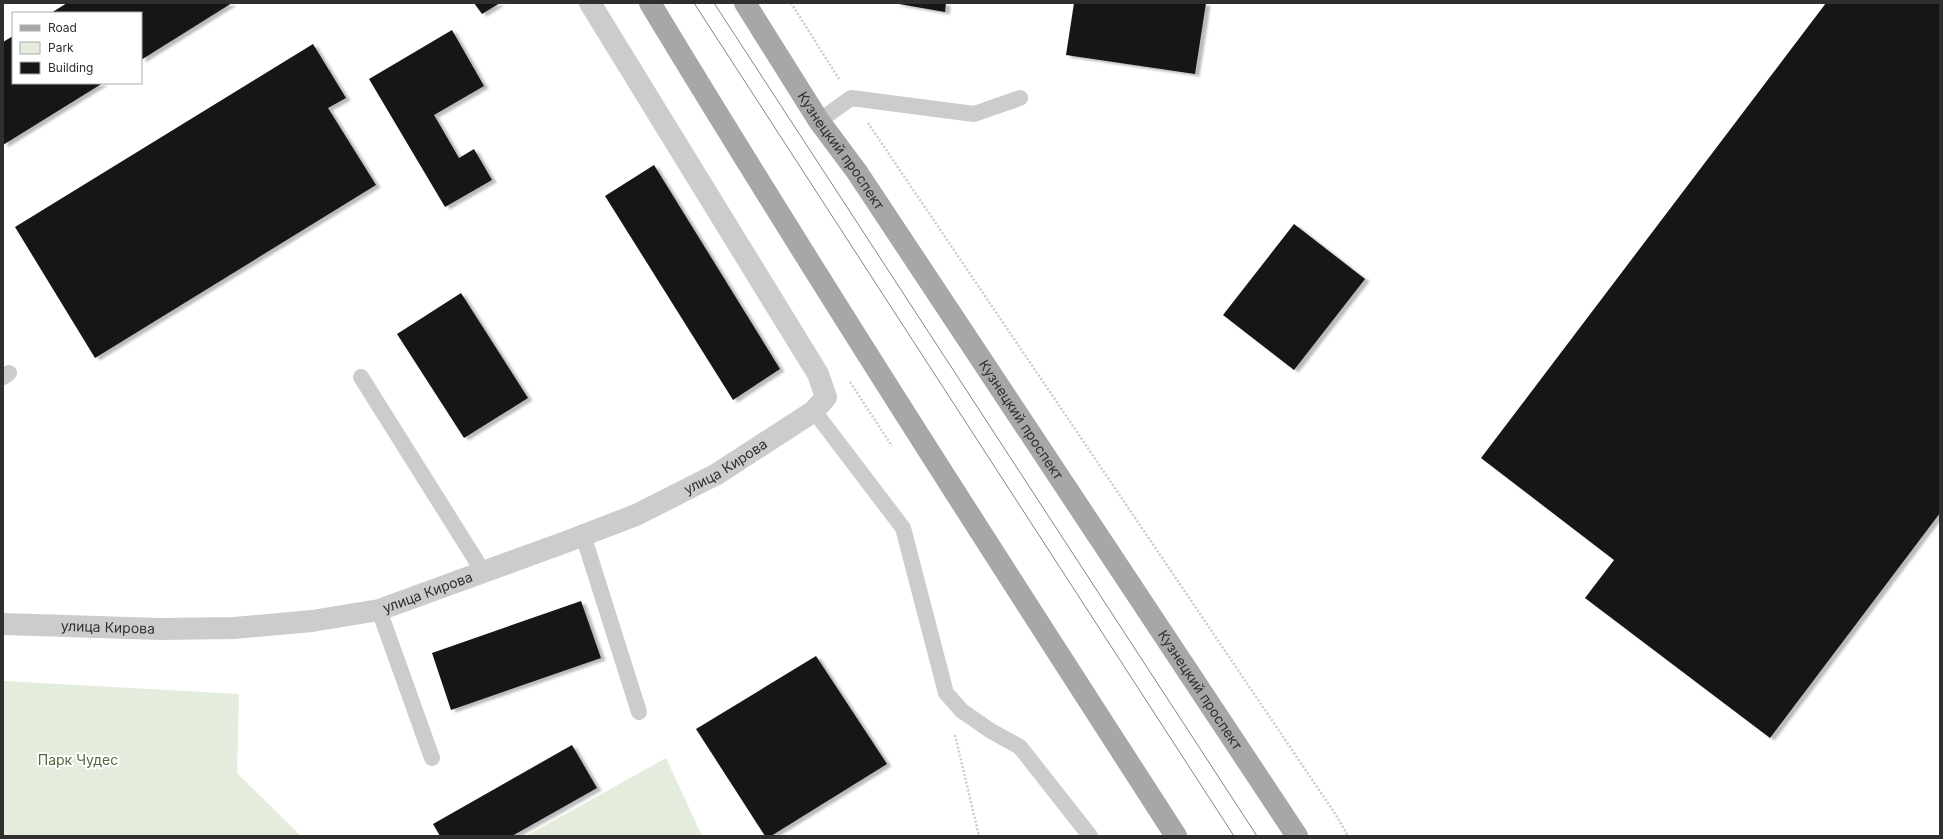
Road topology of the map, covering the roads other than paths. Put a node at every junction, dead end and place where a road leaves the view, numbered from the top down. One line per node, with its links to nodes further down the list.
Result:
1 (590, 3): 7 (street)
2 (650, 3): 15 (main road)
3 (745, 3): 5 (main road, Кузнецкий проспект)
4 (1020, 98): 5 (lane)
5 (819, 121): 16 (main road, Кузнецкий проспект)
6 (361, 377): 9 (lane)
7 (814, 412): 8 (street, улица Кирова); 14 (lane)
8 (583, 536): 9 (street, улица Кирова); 12 (lane)
9 (484, 573): 10 (street, улица Кирова)
10 (379, 610): 11 (street, улица Кирова); 13 (lane)
11 (3, 624)
12 (639, 712)
13 (432, 758)
14 (1090, 836)
15 (1176, 836)
16 (1297, 836)

